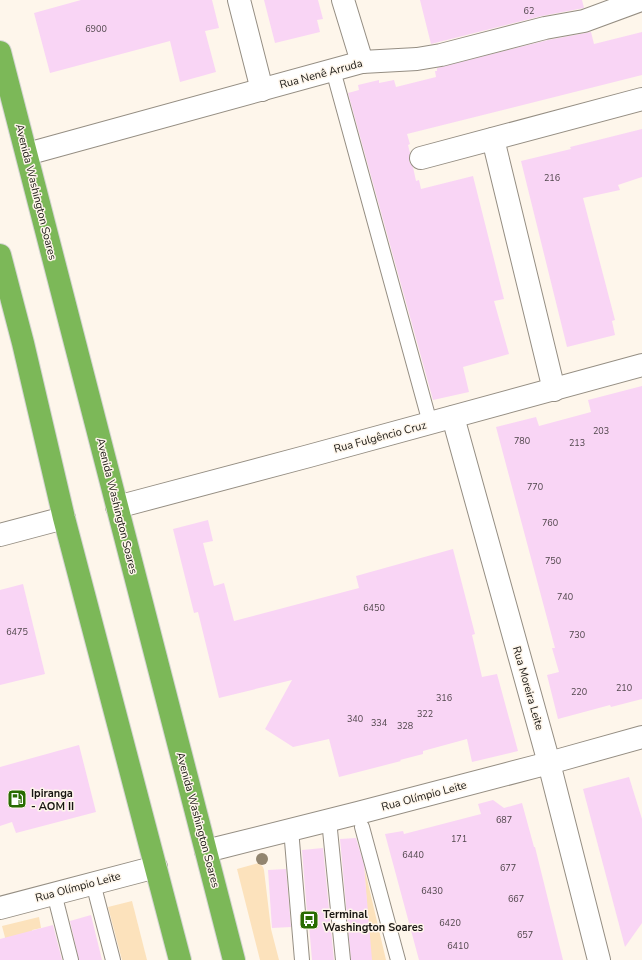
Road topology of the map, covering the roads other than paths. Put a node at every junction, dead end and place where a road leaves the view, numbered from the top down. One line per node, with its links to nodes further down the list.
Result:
1 (239, 0): 7 (street)
2 (343, 0): 5 (street)
3 (641, 0): 5 (street, Rua Nenê Arruda)
4 (0, 52): 10 (highway, Avenida Washington Soares)
5 (362, 62): 6 (street, Rua Nenê Arruda)
6 (333, 70): 7 (street, Rua Nenê Arruda); 16 (lane)
7 (262, 90): 10 (street, Rua Nenê Arruda)
8 (642, 99): 9 (street)
9 (493, 139): 11 (street); 14 (street)
10 (27, 154): 17 (highway, Avenida Washington Soares)
11 (421, 158)
12 (0, 255): 18 (highway)
13 (642, 365): 14 (street, Rua Fulgêncio Cruz)
14 (554, 390): 15 (street, Rua Fulgêncio Cruz)
15 (453, 417): 16 (street, Rua Fulgêncio Cruz); 21 (street, Rua Moreira Leite)
16 (430, 423): 17 (street, Rua Fulgêncio Cruz)
17 (117, 507): 25 (highway, Avenida Washington Soares)
18 (64, 518): 19 (street); 26 (highway)
19 (0, 535)
20 (642, 737): 21 (street, Rua Olímpio Leite)
21 (549, 764): 22 (street, Rua Olímpio Leite); 37 (street, Rua Moreira Leite)
22 (329, 820): 24 (street, Rua Olímpio Leite); 35 (lane)
23 (362, 827): 36 (lane)
24 (291, 829): 25 (street, Rua Olímpio Leite); 34 (lane)
25 (206, 851): 33 (highway, Avenida Washington Soares)
26 (156, 866): 27 (street, Rua Olímpio Leite); 32 (highway)
27 (93, 883): 28 (street, Rua Olímpio Leite); 31 (lane)
28 (54, 893): 29 (street, Rua Olímpio Leite); 30 (lane)
29 (0, 908)
30 (71, 960)
31 (113, 960)
32 (180, 960)
33 (234, 960)
34 (302, 960)
35 (343, 960)
36 (398, 960)
37 (599, 960)

